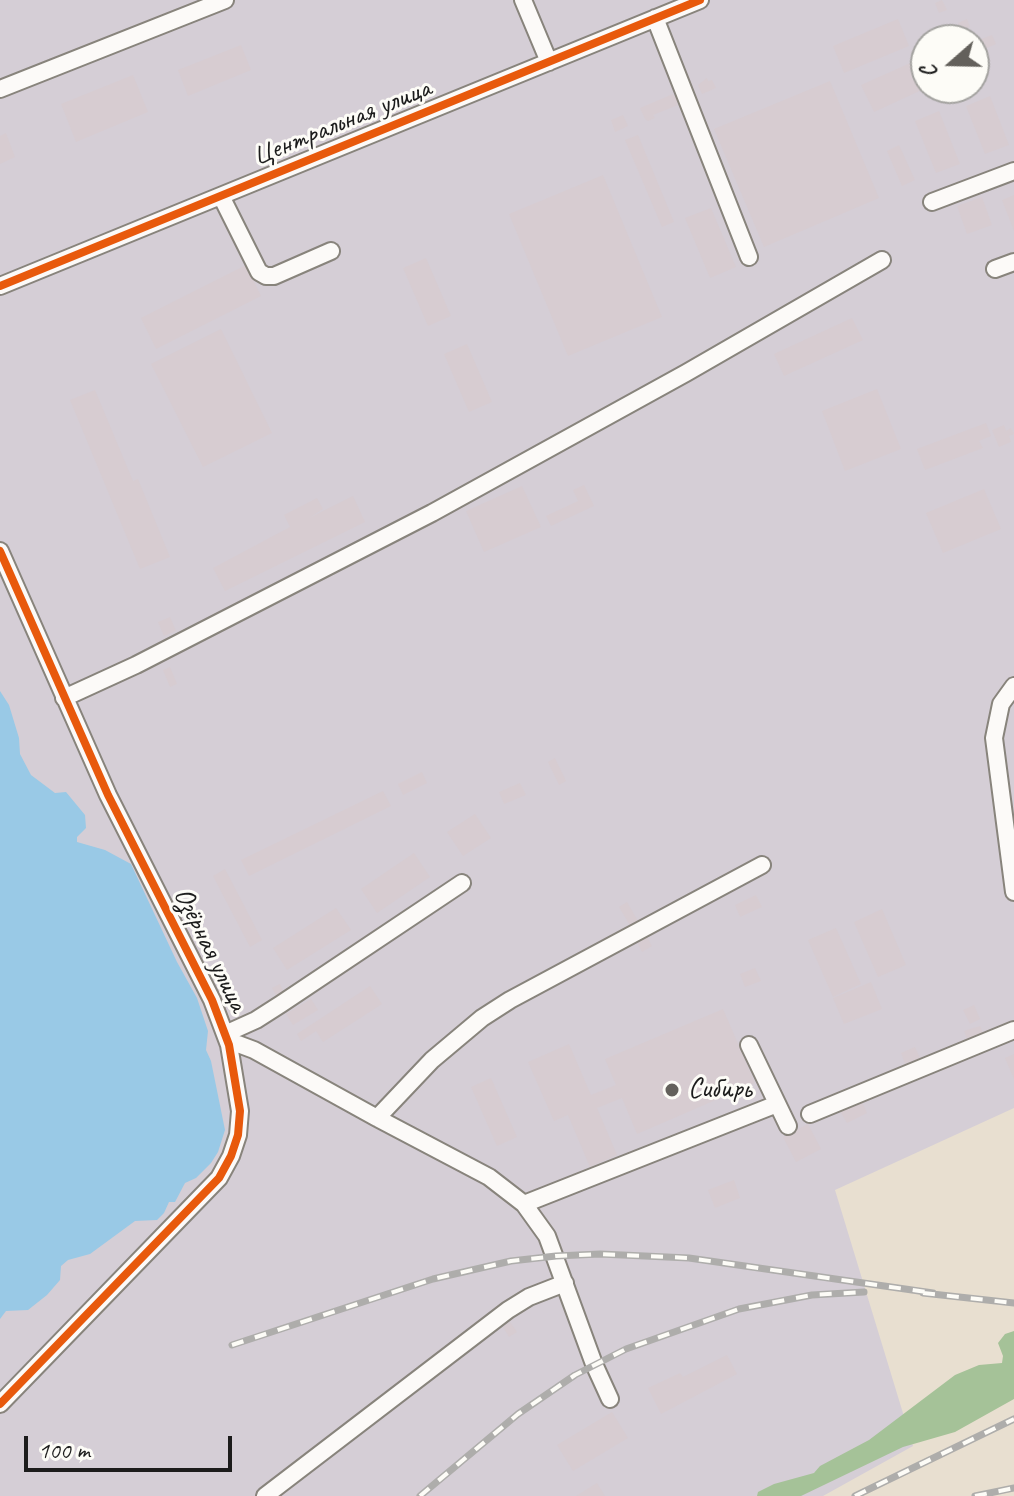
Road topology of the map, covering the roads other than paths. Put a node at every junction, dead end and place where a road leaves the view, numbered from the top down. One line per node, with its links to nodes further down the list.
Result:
1 (225, 0): 6 (street)
2 (523, 0): 5 (street)
3 (700, 0): 4 (street, Центральная улица)
4 (655, 18): 5 (street, Центральная улица); 11 (street)
5 (549, 62): 8 (street, Центральная улица)
6 (0, 89)
7 (1014, 171): 9 (street)
8 (221, 196): 10 (street); 15 (street, Центральная улица)
9 (932, 202)
10 (331, 251)
11 (749, 257)
12 (882, 260): 18 (street)
13 (1014, 262): 14 (street)
14 (995, 269)
15 (0, 286)
16 (0, 551): 18 (street, Озёрная улица)
17 (1014, 686): 21 (street)
18 (64, 698): 23 (street, Озёрная улица)
19 (762, 865): 27 (street)
20 (462, 883): 23 (street)
21 (1014, 892)
22 (1014, 1030): 26 (street)
23 (227, 1039): 27 (street, Озёрная улица); 32 (street, Озёрная улица)
24 (749, 1045): 25 (street)
25 (777, 1104): 28 (street); 29 (street)
26 (810, 1114)
27 (377, 1118): 29 (street, Озёрная улица)
28 (788, 1126)
29 (524, 1204): 30 (street, Озёрная улица)
30 (565, 1283): 31 (street, Озёрная улица); 33 (street)
31 (610, 1399)
32 (0, 1404)
33 (265, 1496)

